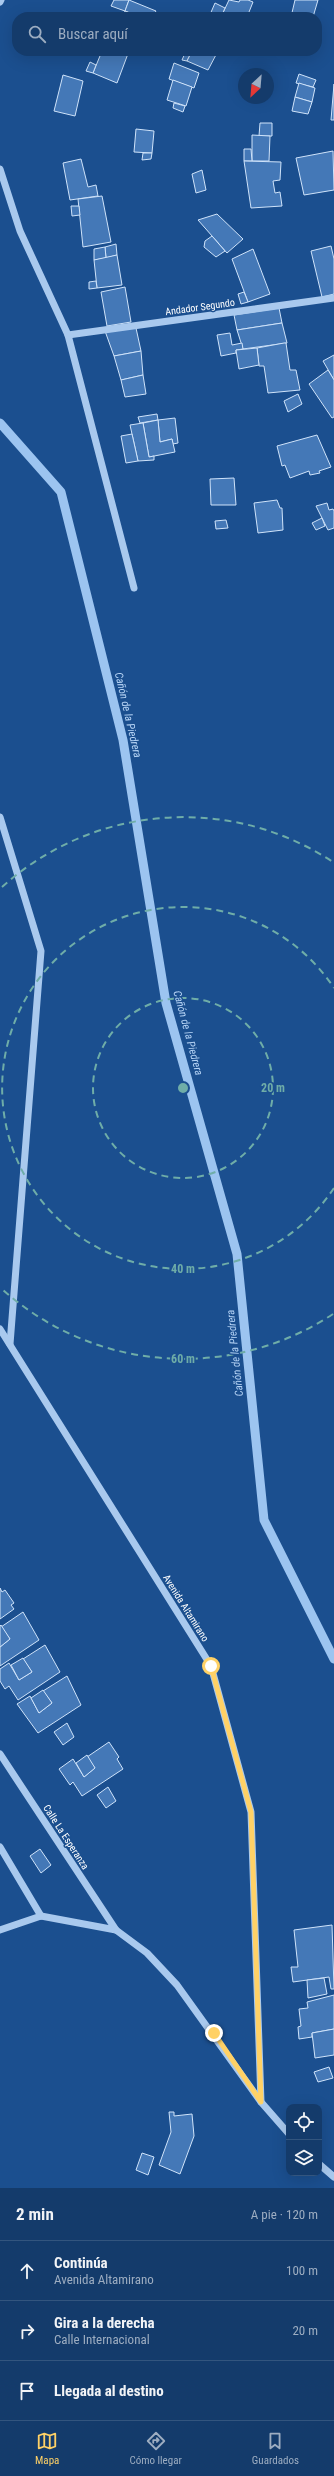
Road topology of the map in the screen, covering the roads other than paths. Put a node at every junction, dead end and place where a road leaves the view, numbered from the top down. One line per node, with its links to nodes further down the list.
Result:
1 (0, 169): 3 (street)
2 (334, 298): 3 (street, Andador Segundo)
3 (68, 335): 4 (street)
4 (134, 588)
5 (0, 817): 7 (street)
6 (0, 1329): 7 (street, Avenida Altamirano)
7 (10, 1344): 13 (street, Avenida Altamirano)
8 (0, 1754): 12 (street, Calle La Esperanza)
9 (0, 1846): 10 (street)
10 (41, 1916): 11 (street); 12 (street)
11 (0, 1930)
12 (116, 1930): 13 (street)
13 (261, 2102): 14 (street)
14 (286, 2131)
15 (322, 2167): 16 (street)
16 (334, 2177)

